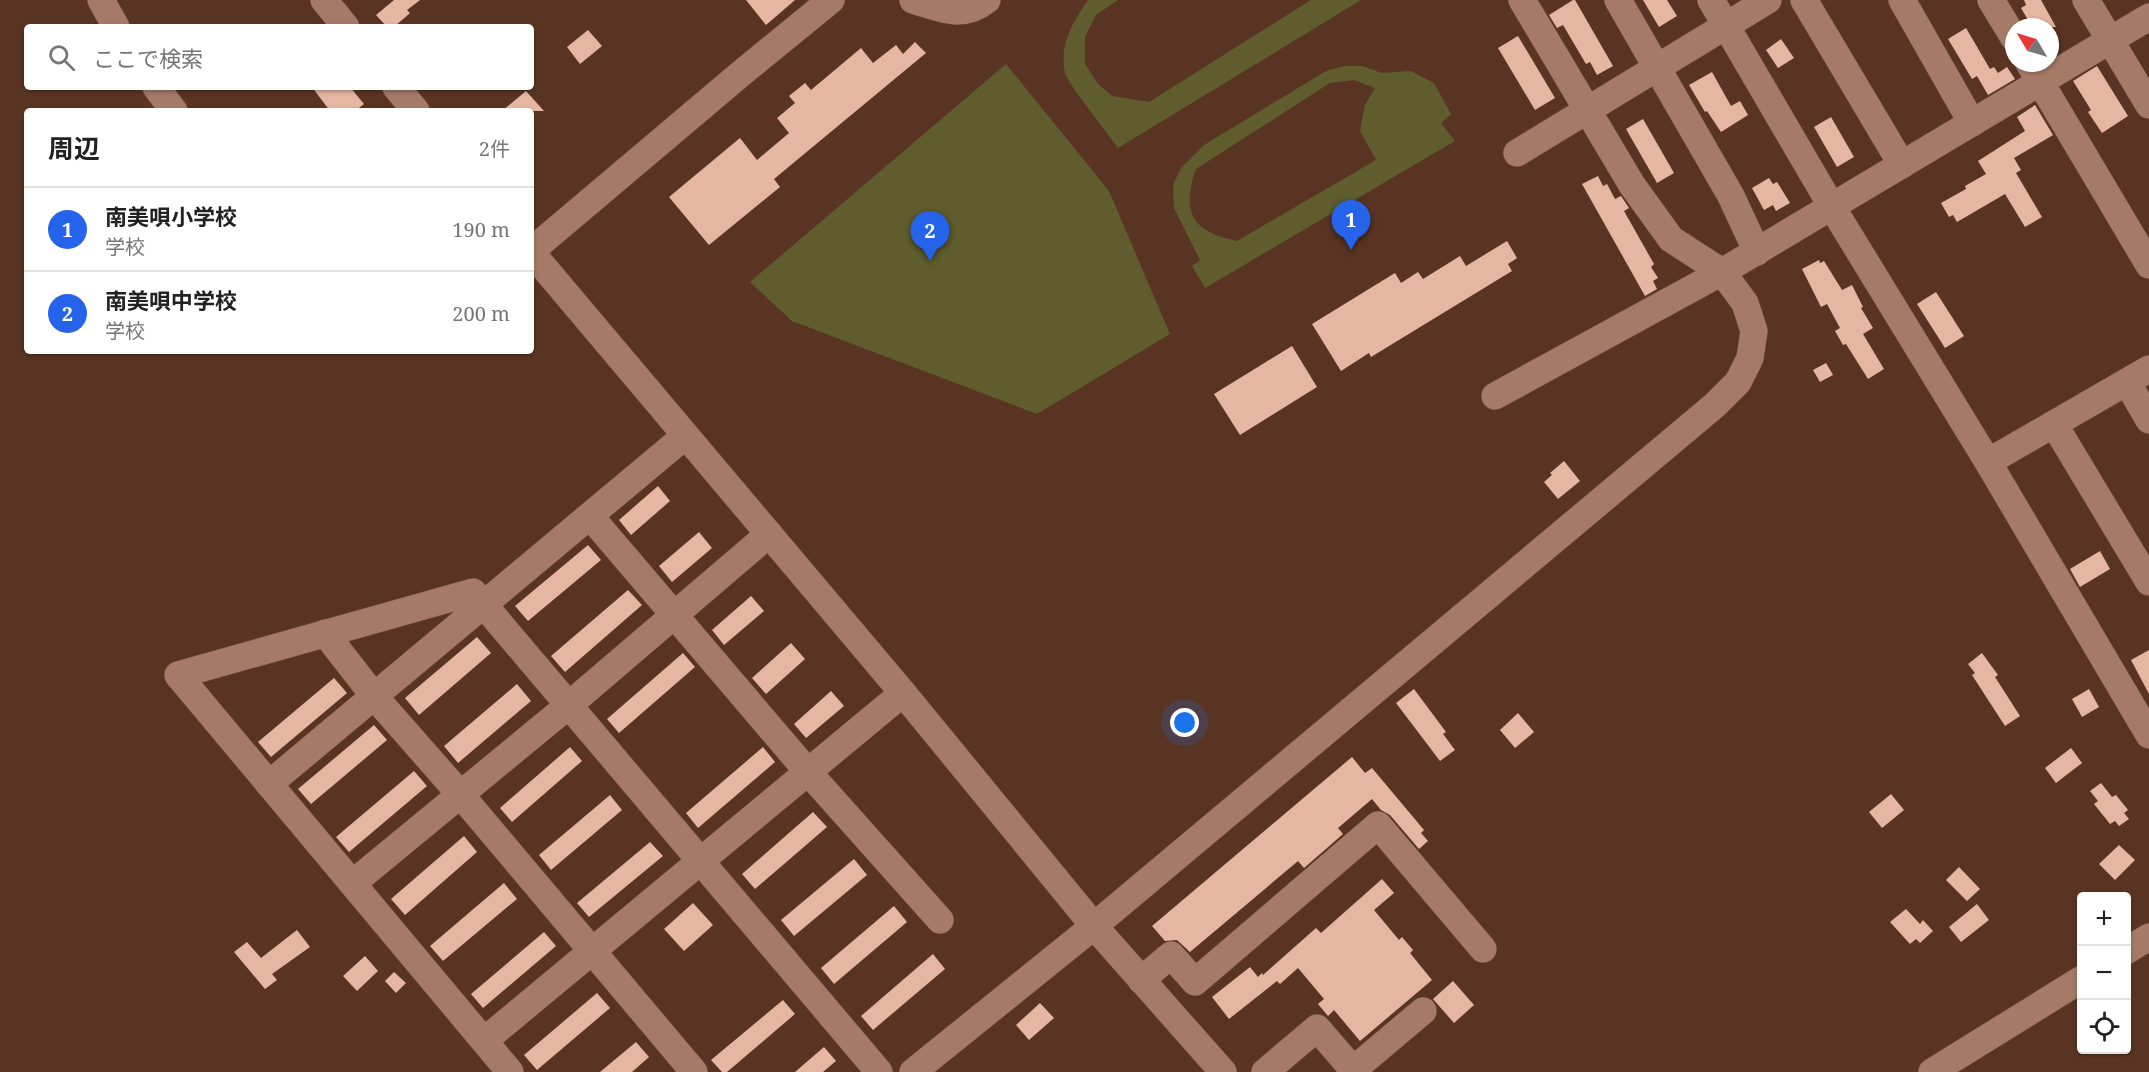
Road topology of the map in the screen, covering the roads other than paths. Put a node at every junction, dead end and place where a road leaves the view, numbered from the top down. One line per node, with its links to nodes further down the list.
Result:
1 (101, 0): 16 (street)
2 (326, 0): 17 (street)
3 (913, 0): 4 (street)
4 (987, 0)
5 (1522, 0): 28 (street)
6 (1618, 0): 21 (street)
7 (1711, 0): 18 (street)
8 (1768, 0): 18 (street)
9 (1804, 0): 31 (street)
10 (1902, 0): 29 (street)
11 (1991, 0): 15 (street)
12 (2086, 0): 19 (street)
13 (821, 3): 33 (street)
14 (2149, 17): 19 (street)
15 (2005, 23)
16 (114, 24)
17 (344, 24)
18 (1726, 24): 21 (street); 32 (street)
19 (2111, 41): 20 (street); 25 (street)
20 (2059, 62)
21 (1658, 66): 28 (street); 34 (street)
22 (2035, 72): 29 (street); 36 (street)
23 (158, 90): 26 (street)
24 (398, 90): 27 (street)
25 (2149, 105)
26 (172, 108)
27 (413, 108)
28 (1587, 110): 30 (street); 37 (street)
29 (1972, 123): 31 (street)
30 (1517, 153)
31 (1902, 165): 32 (street)
32 (1832, 207): 34 (street); 43 (street)
33 (534, 249)
34 (1757, 252): 37 (street)
35 (534, 256): 42 (street)
36 (2149, 265)
37 (1722, 272): 39 (street); 60 (street)
38 (2138, 376): 40 (street); 41 (street)
39 (1496, 396)
40 (2149, 420)
41 (2054, 424): 43 (street); 46 (street)
42 (685, 435): 44 (street); 45 (street)
43 (1988, 462): 53 (street)
44 (590, 516): 47 (street); 48 (street)
45 (768, 534): 48 (street); 50 (street)
46 (2149, 582)
47 (484, 605): 49 (street); 51 (street); 52 (street)
48 (674, 614): 52 (street); 54 (street)
49 (325, 633): 51 (street); 55 (street)
50 (903, 693): 54 (street); 60 (street)
51 (374, 696): 55 (street); 56 (street)
52 (569, 705): 56 (street); 57 (street)
53 (2149, 735)
54 (808, 772): 57 (street); 59 (street)
55 (270, 784): 58 (street)
56 (460, 794): 58 (street); 64 (street)
57 (702, 861): 64 (street); 72 (street)
58 (353, 883): 68 (street)
59 (940, 920)
60 (1094, 926): 65 (street); 73 (street)
61 (2149, 937): 62 (street)
62 (2131, 948)
63 (1483, 949): 65 (street)
64 (593, 951): 68 (street); 71 (street)
65 (1142, 980): 74 (street)
66 (2077, 982): 76 (street)
67 (1423, 1011): 69 (street)
68 (484, 1040): 70 (street)
69 (1354, 1071): 75 (street)
70 (510, 1072)
71 (694, 1072)
72 (879, 1072)
73 (913, 1072)
74 (1223, 1072)
75 (1265, 1072)
76 (1932, 1072)

